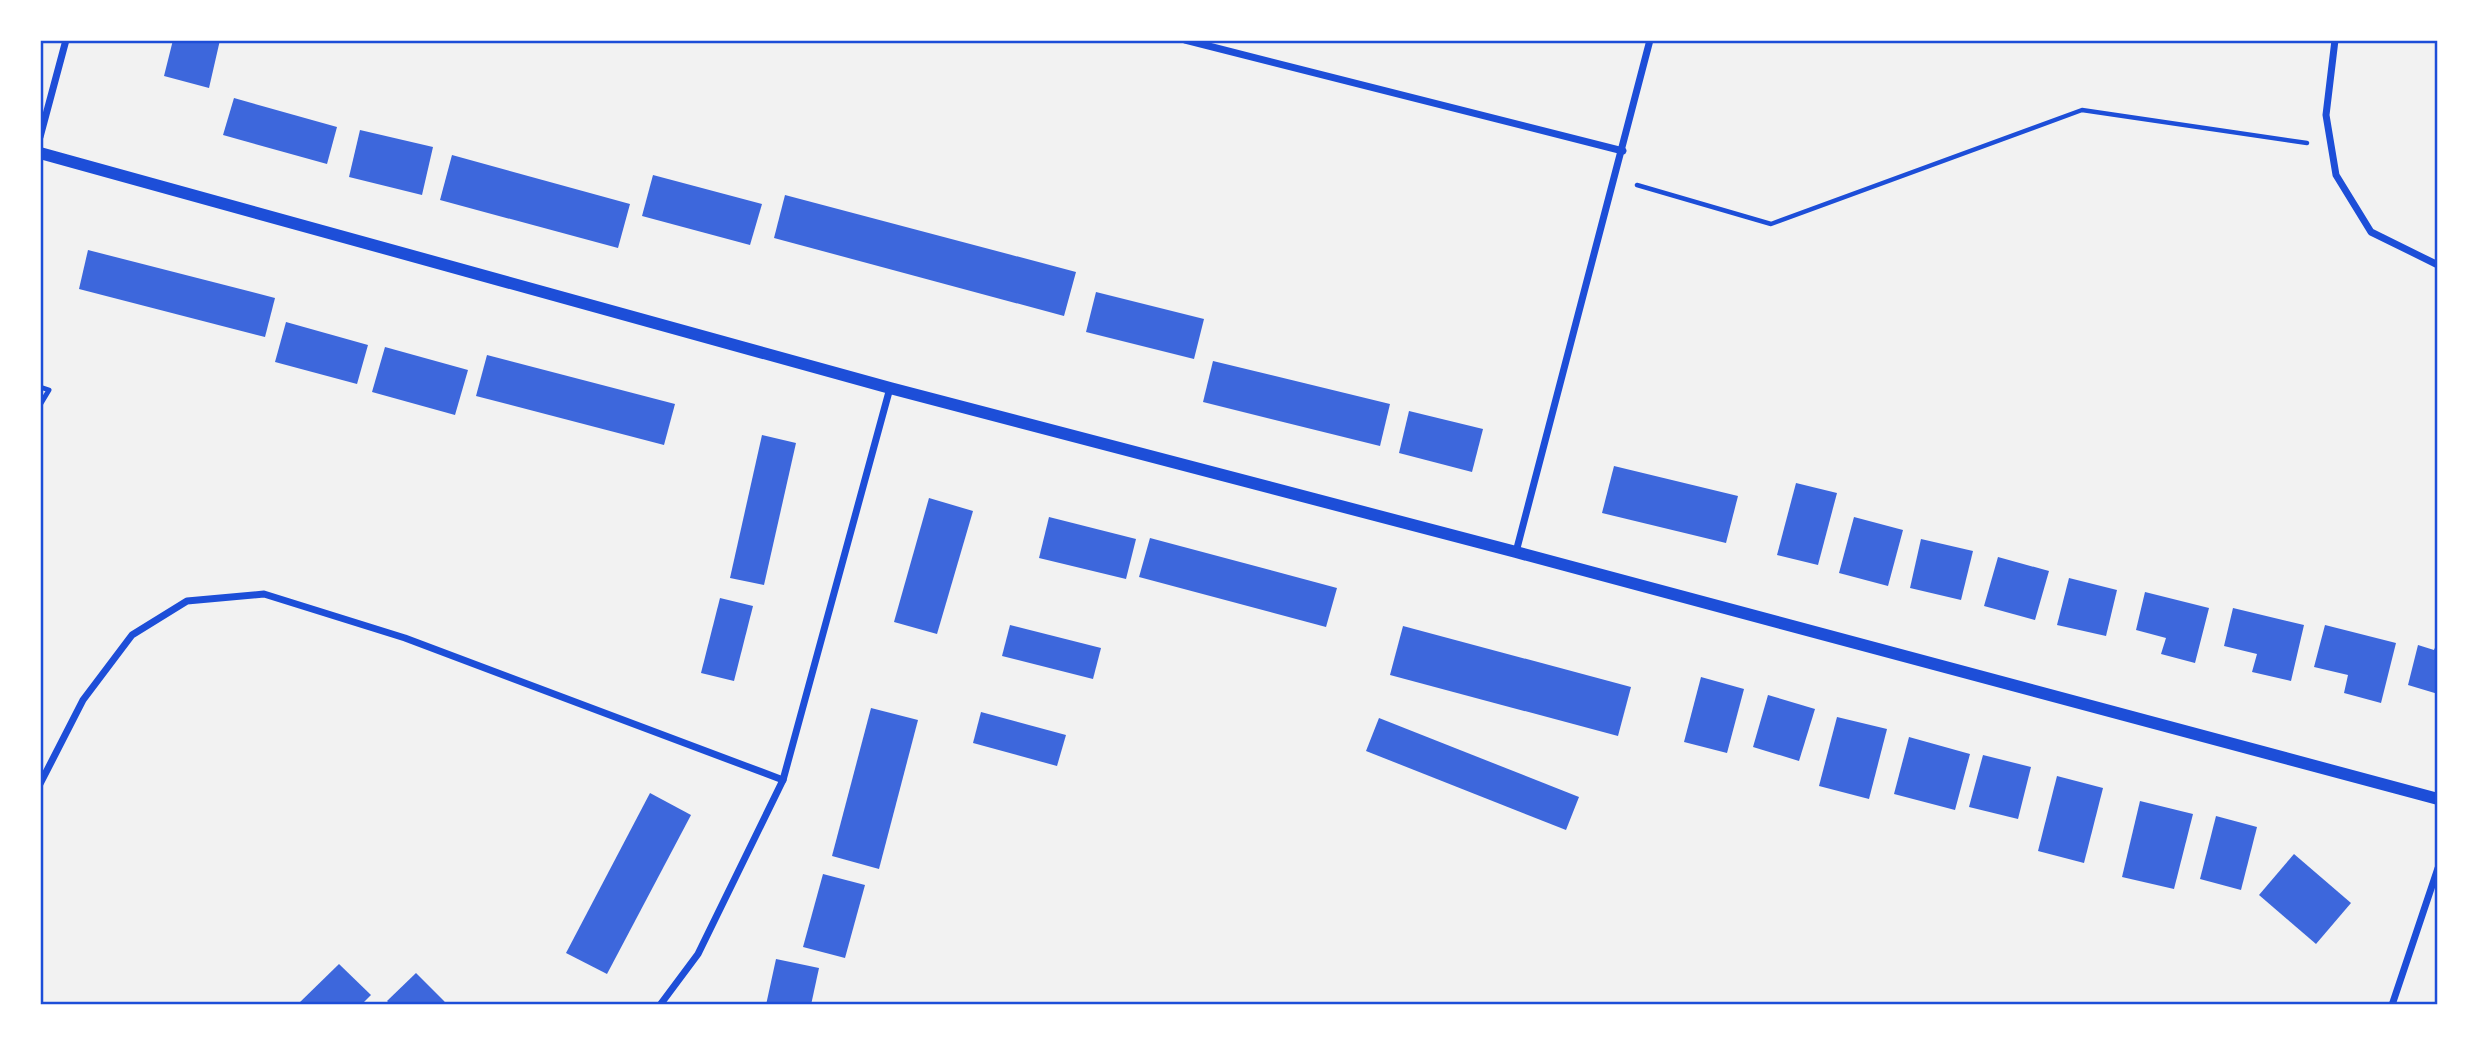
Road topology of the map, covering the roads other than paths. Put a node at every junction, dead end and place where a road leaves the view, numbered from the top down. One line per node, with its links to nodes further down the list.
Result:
1 (66, 40): 5 (street)
2 (1185, 40): 6 (street)
3 (1650, 40): 6 (street)
4 (2335, 40): 8 (street)
5 (40, 137)
6 (1623, 151): 12 (street)
7 (40, 153): 10 (street)
8 (2438, 265)
9 (40, 387): 11 (lane)
10 (890, 388): 12 (street); 13 (street)
11 (40, 404)
12 (1516, 552): 15 (street)
13 (783, 780): 14 (street); 17 (street)
14 (40, 784)
15 (2438, 799)
16 (2438, 868): 18 (street)
17 (660, 1005)
18 (2392, 1005)

